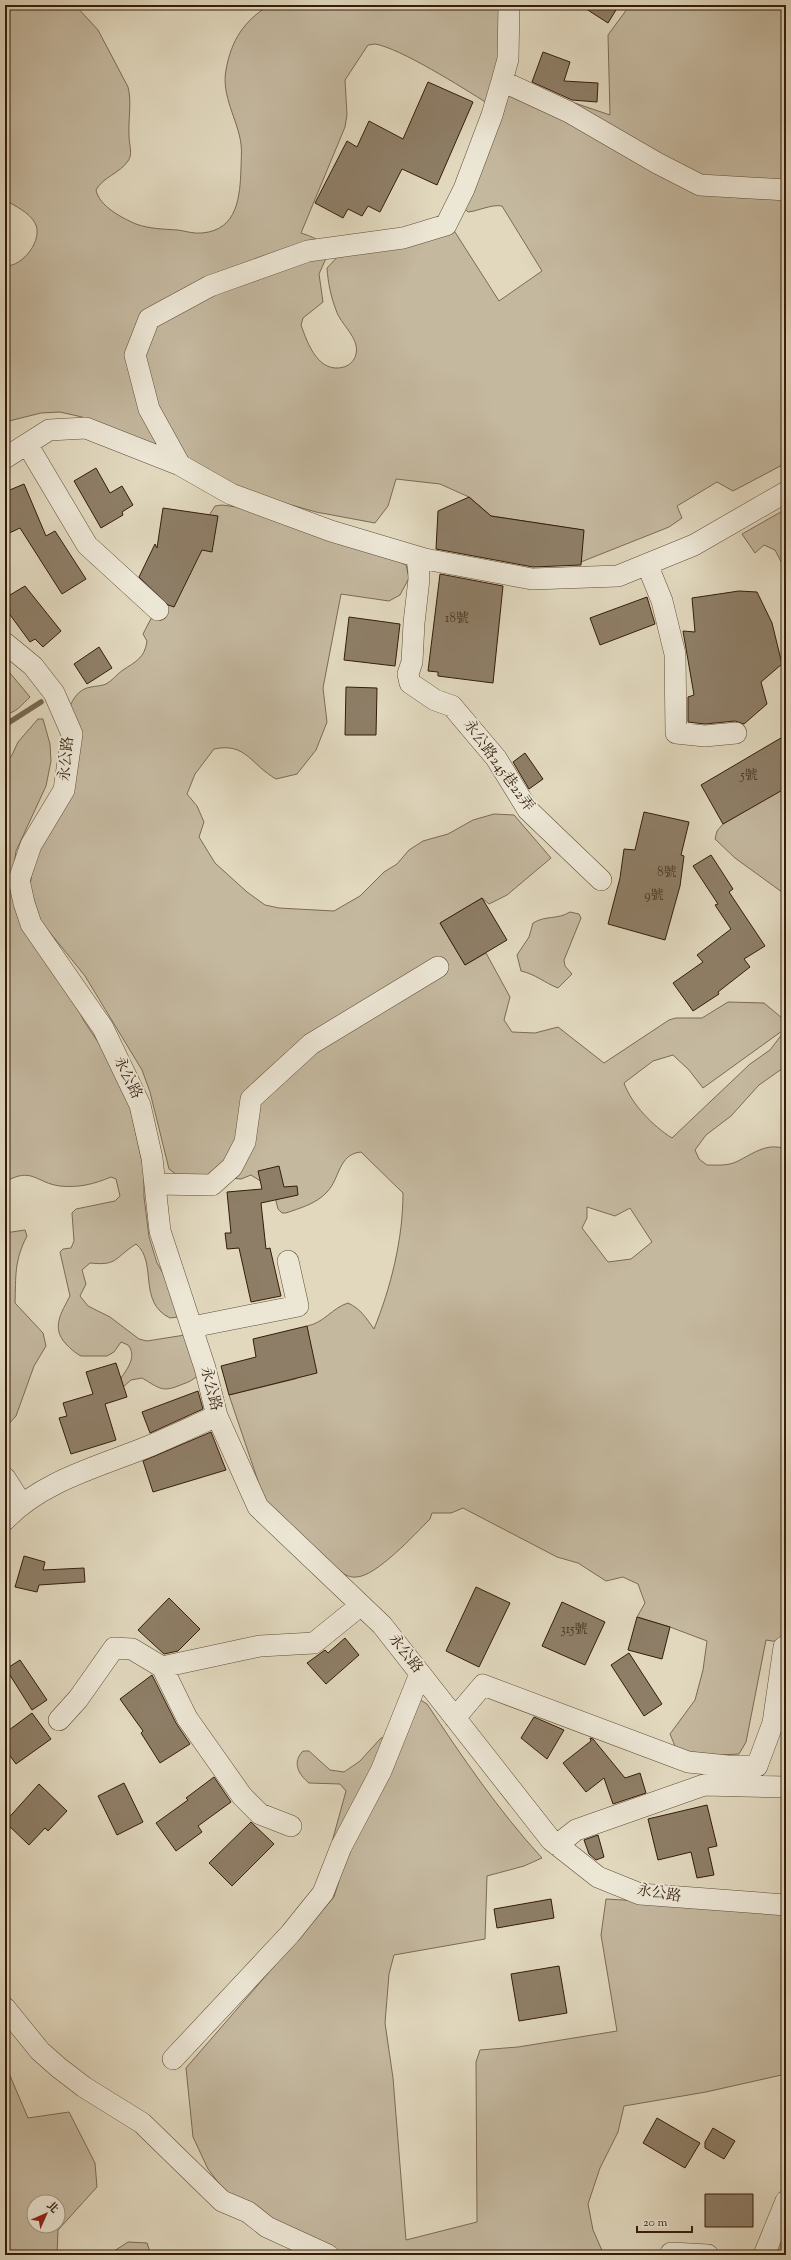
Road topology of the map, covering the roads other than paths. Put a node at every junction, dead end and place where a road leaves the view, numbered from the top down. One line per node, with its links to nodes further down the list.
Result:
1 (510, 5): 2 (street)
2 (502, 81): 3 (street); 6 (street)
3 (786, 190)
4 (27, 444): 5 (street); 6 (street); 10 (street)
5 (5, 458)
6 (180, 465): 8 (street)
7 (786, 492): 9 (street)
8 (418, 557): 9 (street); 13 (street, 永公路245巷22弄)
9 (647, 564): 12 (street)
10 (158, 610)
11 (5, 643): 15 (street, 永公路)
12 (736, 733)
13 (601, 880)
14 (438, 967): 15 (street)
15 (155, 1184): 17 (street, 永公路)
16 (288, 1260): 17 (street)
17 (192, 1327): 18 (street, 永公路)
18 (217, 1416): 20 (street); 22 (street, 永公路)
19 (5, 1478): 20 (street)
20 (21, 1503): 21 (street)
21 (5, 1520)
22 (361, 1605): 24 (street); 25 (street, 永公路)
23 (784, 1647): 26 (street)
24 (162, 1666): 27 (street); 29 (street)
25 (420, 1674): 26 (street, 永公路); 33 (street)
26 (455, 1718): 30 (street, 永公路)
27 (59, 1720)
28 (786, 1787): 30 (street)
29 (291, 1826)
30 (557, 1845): 31 (street, 永公路)
31 (786, 1905)
32 (5, 2008): 36 (street)
33 (173, 2059)
34 (786, 2201): 38 (street)
35 (671, 2252): 37 (street)
36 (328, 2255)
37 (708, 2255)
38 (764, 2255)

